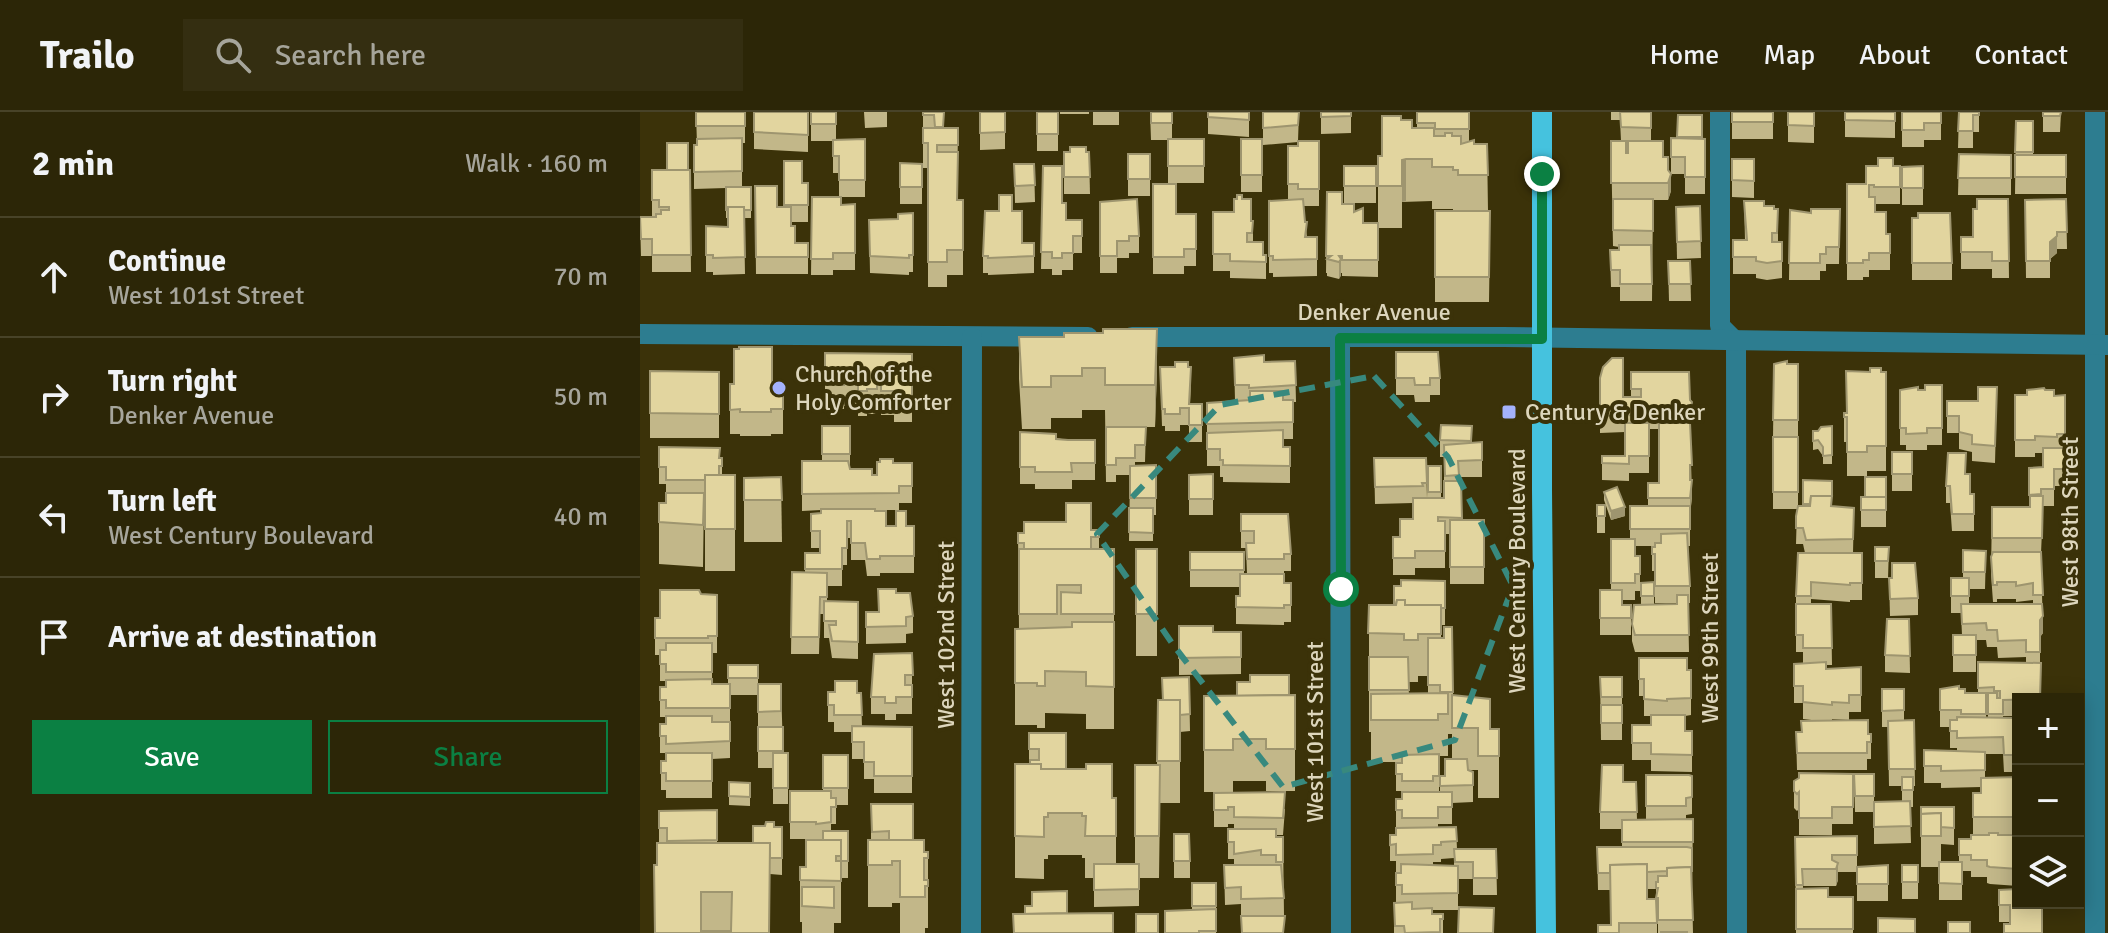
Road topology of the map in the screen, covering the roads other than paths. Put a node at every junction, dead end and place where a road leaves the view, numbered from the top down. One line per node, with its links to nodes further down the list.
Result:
1 (1542, 112): 7 (main road, West Century Boulevard)
2 (1720, 112): 8 (street)
3 (2095, 112): 9 (street, West 98th Street)
4 (640, 334): 5 (street, Denker Avenue)
5 (972, 337): 6 (street, Denker Avenue); 10 (street, West 102nd Street)
6 (1340, 338): 7 (street, Denker Avenue); 11 (street, West 101st Street)
7 (1542, 339): 8 (street, Denker Avenue); 12 (main road, West Century Boulevard)
8 (1736, 342): 9 (street, Denker Avenue); 13 (street, West 99th Street)
9 (2102, 345): 14 (street, West 98th Street)
10 (971, 933)
11 (1341, 933)
12 (1546, 933)
13 (1737, 933)
14 (2095, 933)

